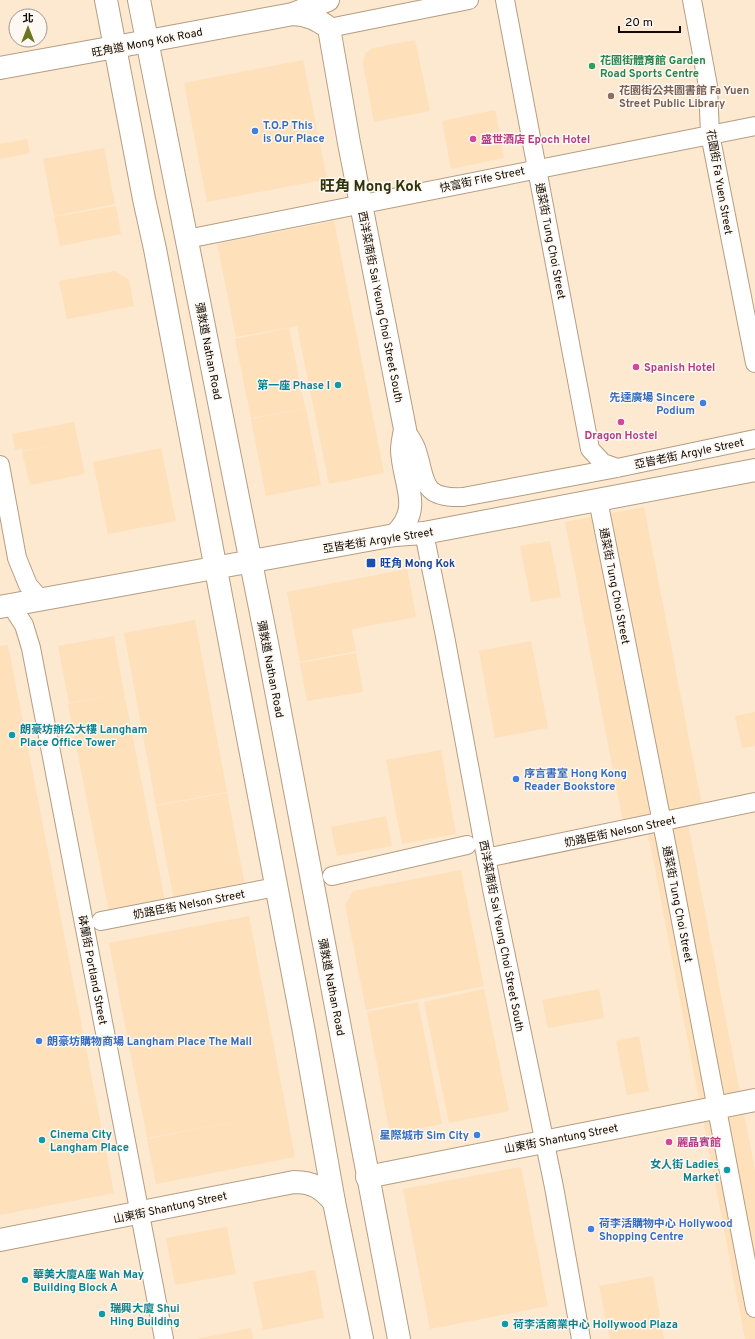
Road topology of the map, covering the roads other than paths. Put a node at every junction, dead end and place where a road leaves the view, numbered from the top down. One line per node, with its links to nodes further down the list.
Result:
1 (106, 0): 10 (main road)
2 (139, 0): 9 (main road, 彌敦道 Nathan Road)
3 (328, 0): 7 (main road, 旺角道 Mong Kok Road)
4 (469, 0): 8 (street)
5 (505, 0): 14 (street, 通菜街 Tung Choi Street)
6 (692, 0): 13 (street, 花園街 Fa Yuen Street)
7 (293, 14): 8 (main road, 旺角道 Mong Kok Road); 9 (main road, 旺角道 Mong Kok Road)
8 (329, 28): 15 (main road, 西洋菜南街 Sai Yeung Choi Street South)
9 (148, 41): 10 (main road, 旺角道 Mong Kok Road); 16 (main road, 彌敦道 Nathan Road)
10 (115, 48): 11 (main road, 旺角道 Mong Kok Road); 27 (main road)
11 (0, 68)
12 (755, 126): 13 (street, 快富街 Fife Street)
13 (710, 134): 14 (street, 快富街 Fife Street); 17 (street, 花園街 Fa Yuen Street)
14 (537, 168): 15 (street, 快富街 Fife Street); 21 (street, 通菜街 Tung Choi Street)
15 (360, 203): 16 (street, 快富街 Fife Street); 18 (main road, 西洋菜南街 Sai Yeung Choi Street South)
16 (187, 239): 26 (main road, 彌敦道 Nathan Road)
17 (755, 363)
18 (405, 429): 21 (street, 亞皆老街 Argyle Street); 25 (main road, 西洋菜南街 Sai Yeung Choi Street South)
19 (755, 439): 21 (street, 亞皆老街 Argyle Street)
20 (0, 465): 28 (street)
21 (616, 468)
22 (755, 470): 23 (main road, 亞皆老街 Argyle Street)
23 (598, 500): 24 (main road, 亞皆老街 Argyle Street); 31 (street, 通菜街 Tung Choi Street)
24 (424, 533): 25 (main road, 亞皆老街 Argyle Street); 33 (street, 西洋菜南街 Sai Yeung Choi Street South)
25 (395, 535): 26 (main road, 亞皆老街 Argyle Street)
26 (250, 561): 27 (main road, 亞皆老街 Argyle Street); 40 (main road, 彌敦道 Nathan Road)
27 (216, 568): 28 (main road, 亞皆老街 Argyle Street); 35 (main road)
28 (41, 600): 29 (main road, 亞皆老街 Argyle Street)
29 (6, 606): 42 (street, 砵蘭街 Portland Street)
30 (755, 802): 31 (street, 奶路臣街 Nelson Street)
31 (662, 822): 33 (street, 奶路臣街 Nelson Street); 38 (street, 通菜街 Tung Choi Street)
32 (467, 845): 34 (street)
33 (486, 858): 39 (street, 西洋菜南街 Sai Yeung Choi Street South)
34 (332, 876)
35 (276, 888): 36 (street, 奶路臣街 Nelson Street); 41 (main road)
36 (101, 921)
37 (755, 1100): 38 (main road, 山東街 Shantung Street)
38 (716, 1108): 39 (main road, 山東街 Shantung Street); 44 (street, 通菜街 Tung Choi Street)
39 (544, 1141): 40 (main road, 山東街 Shantung Street); 48 (street, 西洋菜南街 Sai Yeung Choi Street South)
40 (368, 1177): 47 (main road, 彌敦道 Nathan Road)
41 (334, 1202): 42 (main road, 山東街 Shantung Street); 46 (main road)
42 (139, 1213): 43 (main road, 山東街 Shantung Street); 45 (street, 砵蘭街 Portland Street)
43 (0, 1240)
44 (755, 1308)
45 (164, 1339)
46 (362, 1339)
47 (399, 1339)
48 (581, 1339)

